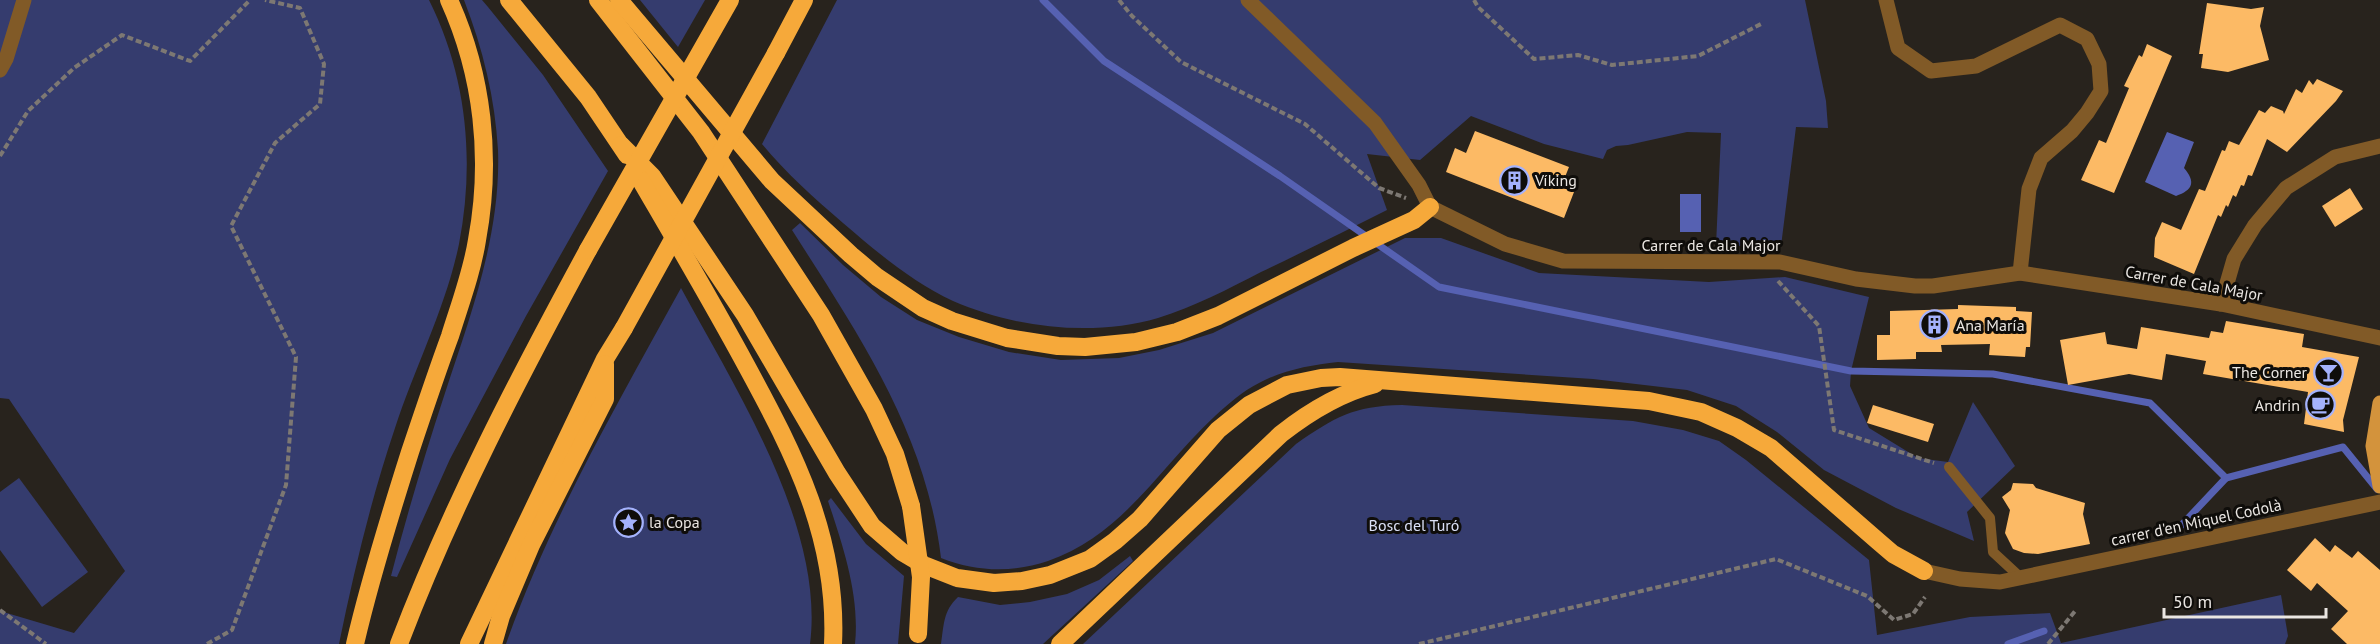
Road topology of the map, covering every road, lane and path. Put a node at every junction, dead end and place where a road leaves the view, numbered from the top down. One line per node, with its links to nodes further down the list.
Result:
1 (24, 0): 15 (street)
2 (250, 0): 18 (path)
3 (265, 0): 37 (path)
4 (449, 0): 38 (highway)
5 (509, 0): 16 (highway)
6 (598, 0): 35 (highway, bridge)
7 (619, 0): 19 (highway)
8 (730, 0): 39 (highway, bridge)
9 (804, 0): 24 (highway, bridge)
10 (1119, 0): 19 (path)
11 (1248, 0): 19 (street)
12 (1474, 0): 14 (path)
13 (1886, 0): 20 (street)
14 (1763, 23)
15 (0, 70)
16 (621, 145): 25 (highway); 42 (highway)
17 (2380, 146): 22 (street)
18 (0, 156)
19 (1430, 207): 20 (street, Carrer de Cala Major)
20 (2020, 273): 22 (street, Carrer de Cala Major)
21 (1766, 280): 27 (path)
22 (2221, 304): 23 (street, Carrer de Cala Major)
23 (2380, 338)
24 (605, 359): 40 (highway); 41 (highway)
25 (1384, 382): 30 (highway); 43 (highway)
26 (2380, 402): 28 (main road)
27 (1949, 467): 31 (lane)
28 (2380, 486)
29 (2380, 502): 31 (street, carrer d'en Miquel Codolà)
30 (1924, 571): 31 (street, carrer d'en Miquel Codolà)
31 (2020, 577)
32 (1925, 597): 44 (path)
33 (0, 610): 36 (path)
34 (2076, 610): 45 (path)
35 (917, 639)
36 (46, 644)
37 (207, 644)
38 (355, 644)
39 (399, 644)
40 (468, 644)
41 (493, 644)
42 (833, 644)
43 (1060, 644)
44 (1419, 644)
45 (2048, 644)

